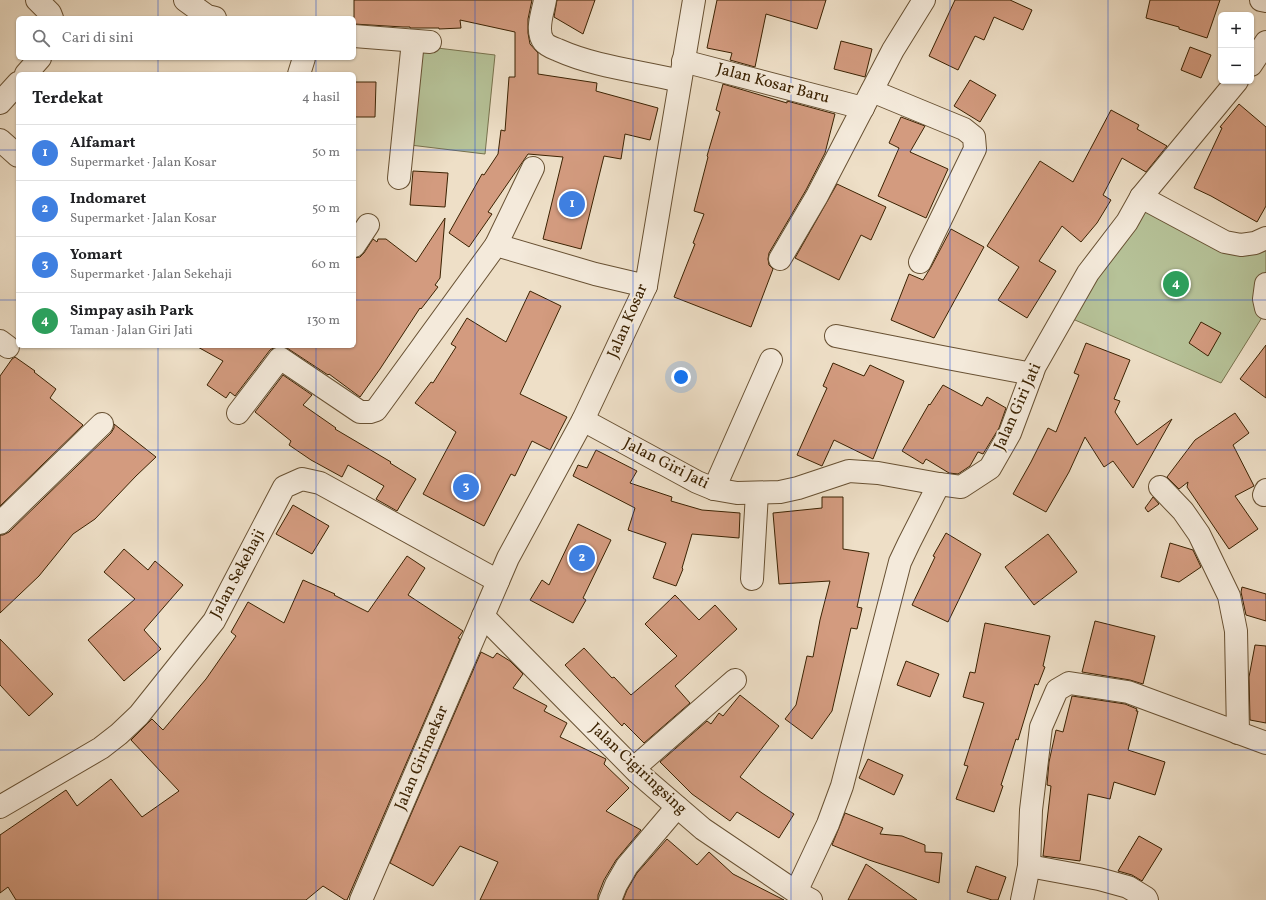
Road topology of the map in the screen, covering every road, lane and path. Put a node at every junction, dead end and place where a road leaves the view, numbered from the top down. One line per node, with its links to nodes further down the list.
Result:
1 (37, 0): 8 (street)
2 (185, 0): 9 (street)
3 (545, 0): 15 (street, Jalan Kosar Baru)
4 (694, 0): 15 (street, Jalan Kosar)
5 (924, 0): 20 (street)
6 (1261, 0): 7 (street)
7 (1266, 1)
8 (51, 16)
9 (207, 16)
10 (356, 36): 25 (street)
11 (1266, 42): 14 (street)
12 (38, 60): 16 (street)
13 (303, 60): 17 (street)
14 (1254, 60)
15 (682, 71): 20 (street, Jalan Kosar Baru); 34 (street, Jalan Kosar)
16 (28, 72)
17 (300, 72)
18 (1235, 84): 26 (street, Jalan Giri Jati)
19 (16, 85): 21 (street)
20 (868, 100): 31 (street); 32 (street, Jalan Kosar Baru)
21 (0, 103)
22 (0, 140): 23 (street)
23 (16, 154)
24 (533, 168): 30 (street)
25 (399, 178)
26 (1141, 197): 28 (street); 39 (street, Jalan Giri Jati)
27 (368, 225): 29 (street)
28 (1266, 238)
29 (356, 243)
30 (496, 245): 34 (street); 37 (street)
31 (780, 259)
32 (920, 262)
33 (1266, 284): 35 (street)
34 (646, 286): 41 (street, Jalan Kosar)
35 (1266, 308)
36 (836, 336): 39 (street)
37 (284, 352): 40 (street)
38 (771, 360): 45 (street)
39 (1032, 374): 43 (street, Jalan Giri Jati)
40 (238, 413)
41 (583, 420): 45 (street, Jalan Giri Jati); 49 (street, Jalan Kosar)
42 (102, 424): 47 (street)
43 (939, 484): 46 (street, Jalan Giri Jati); 58 (street)
44 (1160, 487): 52 (street)
45 (714, 489): 46 (street, Jalan Giri Jati)
46 (757, 493): 48 (street)
47 (0, 524)
48 (752, 579)
49 (498, 581): 50 (street, Jalan Kosar); 55 (street, Jalan Sekehaji)
50 (483, 616): 54 (street, Jalan Cigiringsing); 59 (street, Jalan Girimekar)
51 (735, 680): 54 (street)
52 (1238, 733): 53 (street); 57 (street)
53 (1266, 743)
54 (634, 768): 56 (street, Jalan Cigiringsing)
55 (0, 807)
56 (677, 807): 58 (street, Jalan Cigiringsing); 60 (street)
57 (1029, 866): 61 (street); 62 (street)
58 (803, 896)
59 (368, 897)
60 (610, 900)
61 (1022, 900)
62 (1147, 900)

